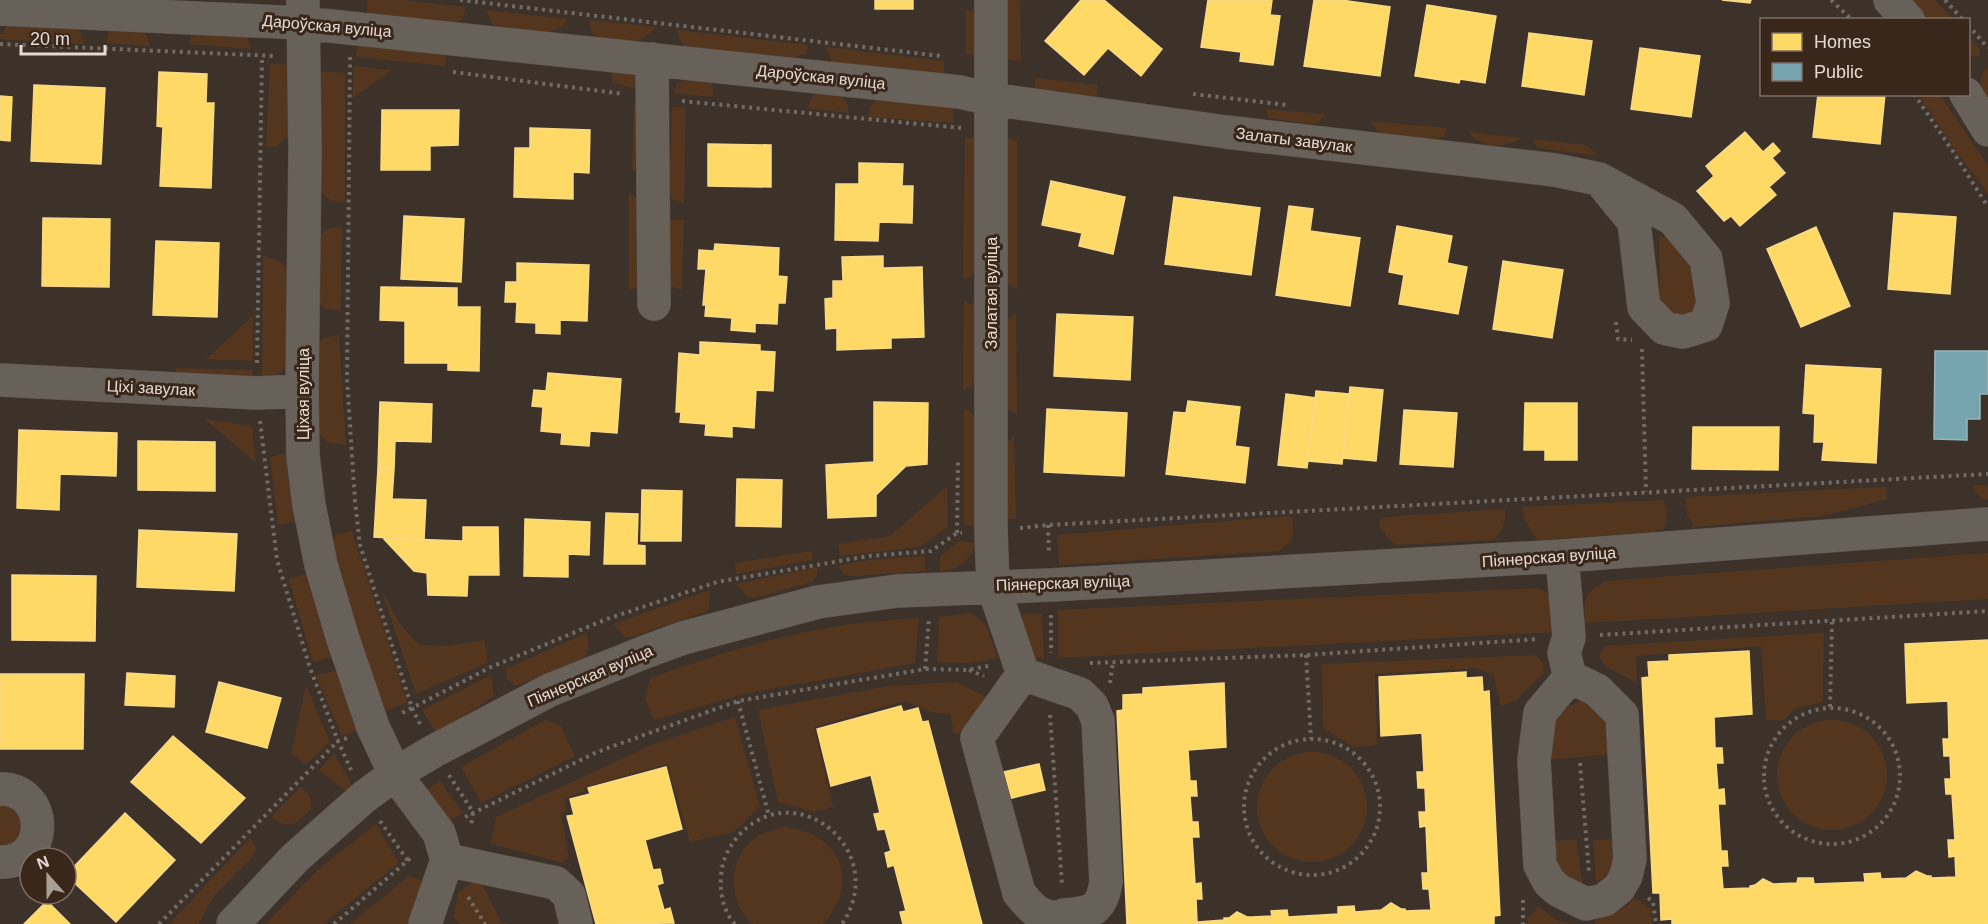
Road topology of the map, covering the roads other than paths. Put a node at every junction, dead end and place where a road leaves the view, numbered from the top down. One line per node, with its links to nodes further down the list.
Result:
1 (991, 0): 7 (street, Залатая вуліца)
2 (1890, 0): 5 (street)
3 (0, 9): 4 (street, Дароўская вуліца)
4 (303, 11): 6 (street, Дароўская вуліца); 13 (street, Ціхая вуліца)
5 (1906, 18)
6 (652, 59): 7 (street, Дароўская вуліца); 11 (street)
7 (975, 95): 10 (street, Залаты завулак); 16 (street, Залатая вуліца)
8 (1967, 96): 9 (street)
9 (1988, 130)
10 (1599, 179): 10 (street, Залаты завулак)
11 (654, 304)
12 (0, 380): 13 (street, Ціхі завулак)
13 (302, 391): 19 (street, Ціхая вуліца)
14 (1988, 524): 15 (street, Піянерская вуліца)
15 (1562, 556): 16 (street, Піянерская вуліца); 18 (street)
16 (993, 586): 17 (street, Залатая вуліца); 19 (street, Піянерская вуліца)
17 (1018, 674): 17 (street)
18 (1570, 677): 18 (street)
19 (395, 774): 21 (street, Ціхая вуліца); 23 (street, Піянерская вуліца)
20 (0, 789): 22 (street)
21 (442, 858): 24 (street); 25 (street)
22 (0, 862)
23 (233, 924)
24 (424, 924)
25 (576, 924)

